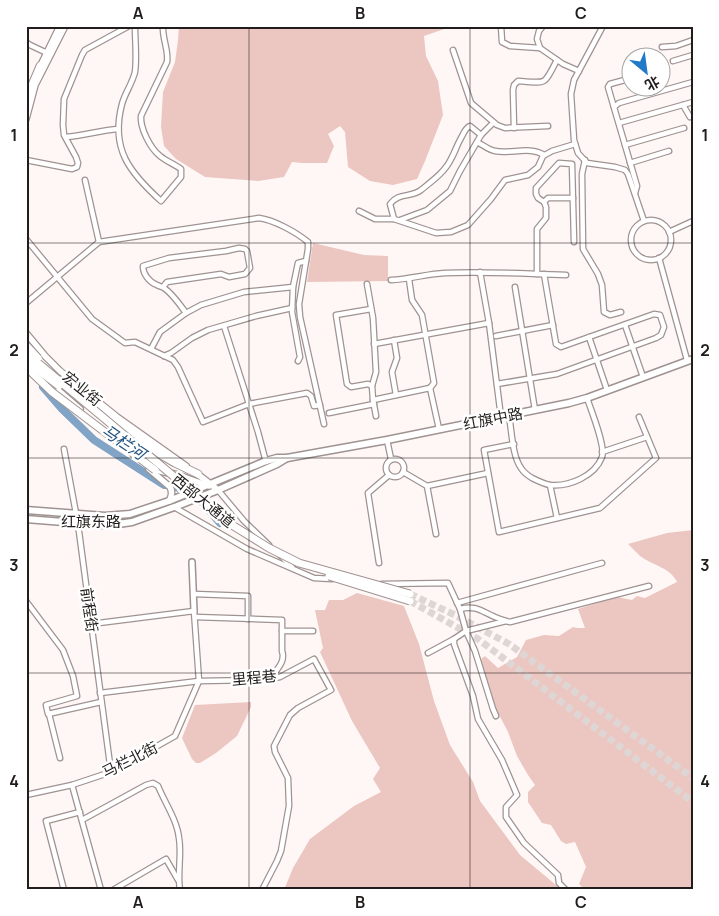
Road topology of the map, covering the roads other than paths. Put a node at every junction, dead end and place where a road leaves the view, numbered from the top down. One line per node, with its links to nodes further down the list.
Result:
1 (60, 26): 14 (main road)
2 (65, 26): 22 (main road)
3 (130, 26): 37 (street)
4 (135, 26): 35 (street)
5 (163, 26): 35 (street)
6 (501, 26): 11 (street)
7 (543, 26): 11 (street)
8 (603, 26): 19 (street)
9 (693, 40): 12 (street)
10 (26, 42): 14 (street)
11 (540, 48): 16 (street)
12 (662, 48)
13 (453, 50): 33 (street)
14 (47, 53): 18 (main road)
15 (693, 55): 17 (street)
16 (557, 60): 19 (street); 33 (street)
17 (673, 61)
18 (40, 66): 23 (main road); 24 (highway)
19 (579, 71): 39 (street)
20 (622, 81): 27 (street)
21 (693, 82): 27 (street)
22 (35, 85): 24 (highway); 29 (main road)
23 (26, 90)
24 (26, 101)
25 (693, 102): 26 (street)
26 (683, 104): 28 (street); 31 (street)
27 (614, 107): 31 (street)
28 (690, 117)
29 (26, 119)
30 (492, 124): 36 (street)
31 (619, 124): 40 (street)
32 (548, 126): 33 (street)
33 (514, 128)
34 (684, 128): 40 (street)
35 (118, 129): 37 (street)
36 (481, 135): 38 (street); 51 (street)
37 (66, 137): 43 (street)
38 (477, 142): 42 (street); 51 (street)
39 (575, 144): 42 (street); 44 (street)
40 (625, 145): 45 (street)
41 (668, 151): 45 (street)
42 (544, 155): 51 (street)
43 (26, 160)
44 (584, 160): 47 (street); 74 (street)
45 (630, 163): 47 (street)
46 (85, 180): 56 (street)
47 (635, 194): 52 (street)
48 (573, 198): 49 (street); 49 (street); 57 (street)
49 (544, 202): 61 (street)
50 (359, 210): 51 (street)
51 (397, 219)
52 (644, 221): 54 (street); 58 (street)
53 (693, 221): 54 (street)
54 (668, 232): 58 (street)
55 (26, 239): 64 (street)
56 (99, 242): 59 (street); 64 (street)
57 (574, 242)
58 (658, 258): 94 (street)
59 (306, 262): 69 (street); 109 (street)
60 (480, 272): 61 (street); 65 (street); 76 (street)
61 (537, 274): 62 (street)
62 (544, 274): 63 (street); 77 (street)
63 (566, 275)
64 (58, 276): 71 (street); 89 (street)
65 (409, 279): 66 (street); 82 (street)
66 (391, 280)
67 (367, 284): 73 (street)
68 (163, 287): 68 (street); 75 (street)
69 (293, 287): 72 (street); 75 (street)
70 (515, 287): 80 (street)
71 (26, 303)
72 (292, 308): 79 (street); 95 (street)
73 (371, 309): 86 (street); 101 (street)
74 (621, 312)
75 (186, 313): 89 (street)
76 (489, 323): 82 (street); 100 (street)
77 (553, 325): 80 (street); 84 (street)
78 (625, 325): 84 (street); 88 (street); 88 (street)
79 (224, 326): 92 (street); 108 (street)
80 (522, 331): 83 (street); 98 (street)
81 (26, 333): 91 (main road, 宏业街)
82 (425, 334): 85 (street); 102 (street)
83 (496, 336)
84 (589, 337): 93 (street)
85 (394, 340): 86 (street); 105 (street)
86 (374, 344): 101 (street)
87 (26, 345): 99 (highway, bridge)
88 (632, 346): 93 (street); 97 (street)
89 (150, 350): 92 (street)
90 (26, 353): 99 (highway, 西部大通道, bridge)
91 (45, 356): 96 (main road); 129 (main road, 宏业街)
92 (164, 356): 108 (street)
93 (596, 360): 98 (street); 103 (street)
94 (690, 360): 97 (main road, 红旗中路)
95 (298, 361)
96 (27, 365): 104 (highway, 西部大通道, bridge); 125 (main road, 宏业街); 126 (highway, bridge)
97 (643, 377): 103 (main road, 红旗中路)
98 (531, 379): 100 (street); 110 (street)
99 (58, 380): 104 (highway, 西部大通道, bridge)
100 (497, 384): 114 (street)
101 (372, 386): 107 (street)
102 (430, 388): 105 (street); 117 (street)
103 (607, 390): 106 (main road, 红旗中路)
104 (74, 393): 129 (highway, bridge)
105 (396, 395): 107 (street)
106 (587, 398): 110 (main road, 红旗中路); 122 (street)
107 (373, 402): 111 (street); 112 (street)
108 (249, 404): 109 (street); 124 (street)
109 (320, 405): 116 (street)
110 (535, 410): 113 (main road, 红旗中路)
111 (329, 413)
112 (376, 416)
113 (509, 416): 114 (main road, 红旗中路); 120 (street)
114 (501, 417): 117 (main road, 红旗中路)
115 (640, 417): 118 (street)
116 (324, 424)
117 (439, 430): 119 (main road, 红旗中路)
118 (648, 437): 122 (street); 138 (street)
119 (387, 440): 123 (street); 124 (main road, 红旗中路)
120 (514, 444): 128 (street); 131 (street)
121 (64, 449): 137 (street, 前程街)
122 (602, 452): 131 (street)
123 (391, 459): 127 (street); 130 (street)
124 (267, 465): 133 (main road, 红旗中路)
125 (147, 468): 126 (main road, bridge); 134 (main road, 宏业街)
126 (155, 470): 133 (main road, bridge)
127 (403, 472): 130 (street); 132 (street)
128 (488, 473): 132 (street); 138 (street)
129 (198, 474): 133 (main road, 宏业街)
130 (389, 475): 144 (street)
131 (550, 485): 138 (street)
132 (427, 486): 141 (street)
133 (211, 488): 134 (main road, 红旗东路); 135 (main road, 红旗东路); 145 (street)
134 (169, 501): 137 (main road, 红旗东路)
135 (176, 507): 140 (main road, 红旗东路); 145 (street)
136 (26, 510): 137 (main road, 红旗东路)
137 (76, 513): 140 (street, 前程街)
138 (557, 518)
139 (26, 519): 140 (main road, 红旗东路)
140 (78, 524): 155 (street, 前程街)
141 (436, 534)
142 (192, 562): 147 (street)
143 (602, 563): 149 (street)
144 (379, 564)
145 (295, 570): 149 (street)
146 (649, 586): 154 (street)
147 (194, 594): 151 (street); 153 (street)
148 (26, 601): 165 (street)
149 (457, 603): 150 (street)
150 (460, 609): 154 (street); 158 (street)
151 (194, 611): 152 (street); 155 (street)
152 (195, 617): 153 (street); 162 (street)
153 (248, 619): 156 (street)
154 (506, 621): 158 (street)
155 (91, 624): 163 (street, 前程街)
156 (282, 631): 157 (street); 161 (street)
157 (313, 631)
158 (466, 631): 159 (street); 166 (street)
159 (454, 639): 160 (street); 179 (street)
160 (428, 653)
161 (271, 678): 162 (street, 里程巷); 178 (street, 里程巷)
162 (199, 681): 163 (street, 里程巷); 168 (street, 马栏北街)
163 (100, 693): 164 (street, 前程街)
164 (101, 702): 165 (street); 168 (street, 前程街)
165 (49, 714): 167 (street)
166 (496, 716)
167 (60, 758)
168 (111, 772): 169 (street, 马栏北街)
169 (72, 786): 170 (street, 马栏北街); 171 (street)
170 (26, 795)
171 (80, 812): 172 (street); 174 (street)
172 (82, 820): 173 (street); 175 (street)
173 (178, 882): 176 (street); 177 (street)
174 (64, 890)
175 (101, 890)
176 (113, 890)
177 (180, 890)
178 (262, 890)
179 (566, 890)

